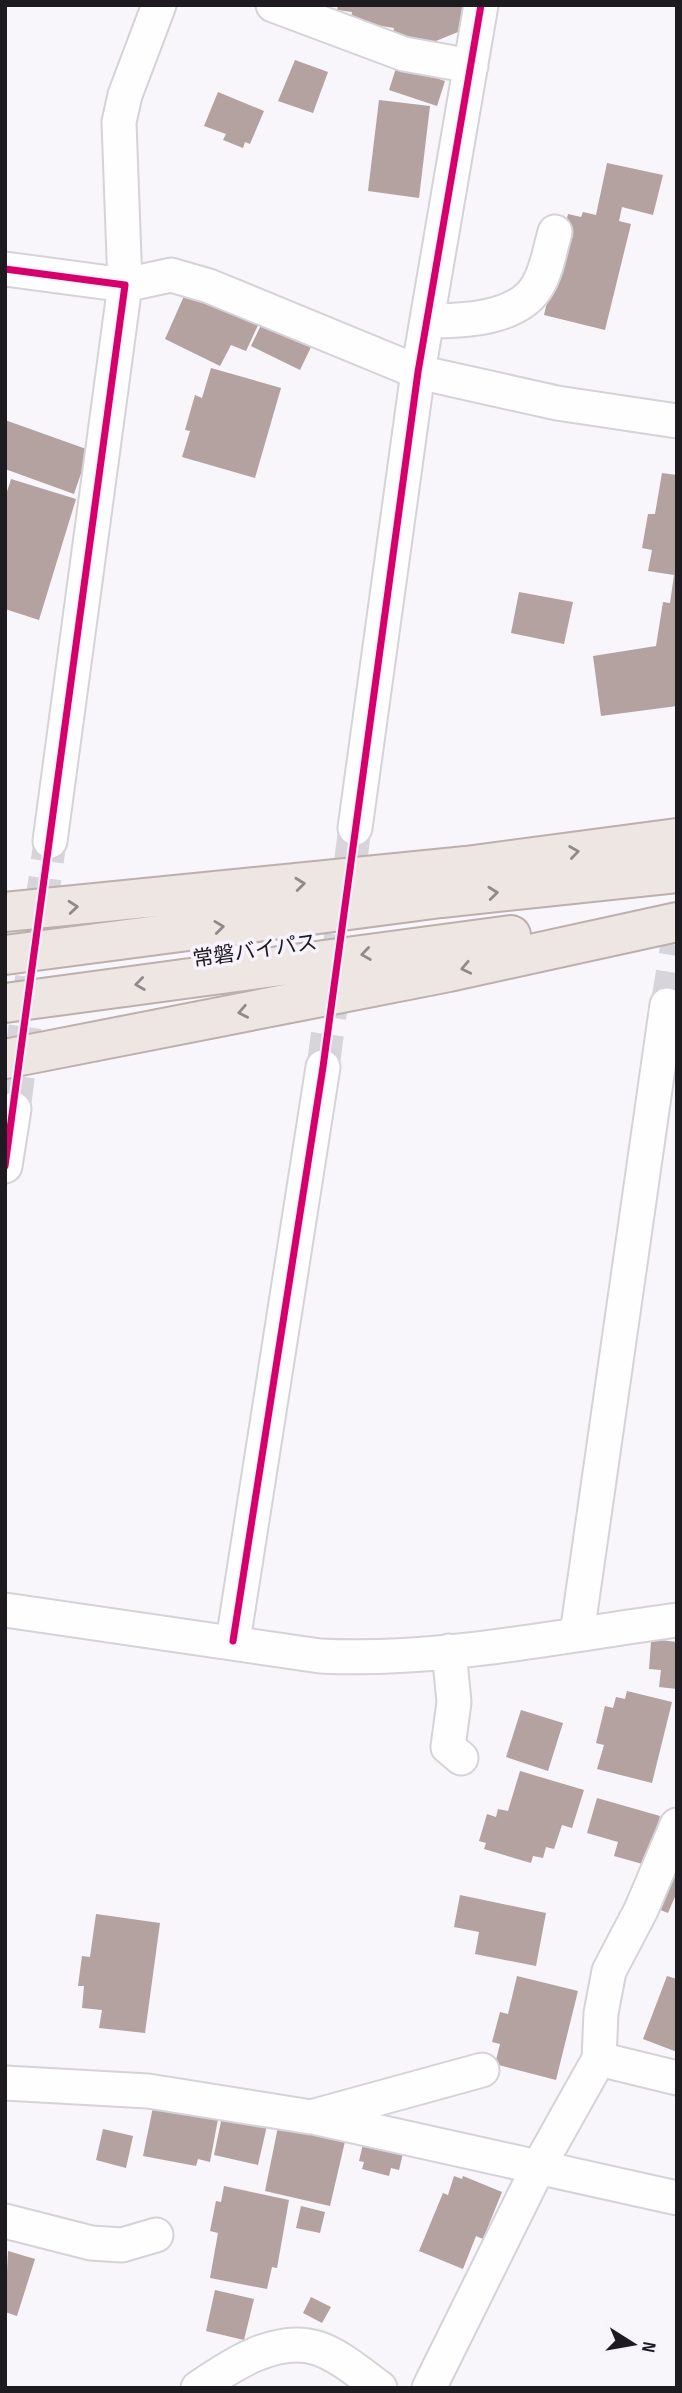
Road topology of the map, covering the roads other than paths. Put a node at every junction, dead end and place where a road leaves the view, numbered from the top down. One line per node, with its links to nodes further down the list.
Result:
1 (159, 5): 7 (street)
2 (273, 5): 4 (street)
3 (481, 5): 4 (street)
4 (471, 66): 8 (street)
5 (555, 232): 8 (street)
6 (5, 268): 7 (street)
7 (124, 285): 9 (street); 13 (street)
8 (427, 321): 9 (street)
9 (418, 372): 10 (street); 11 (street)
10 (677, 421)
11 (355, 828)
12 (677, 838): 15 (highway, one-way to 12)
13 (50, 841)
14 (677, 873): 18 (highway, 常磐バイパス, one-way to 14)
15 (5, 912)
16 (677, 915): 19 (highway, 常磐バイパス, one-way to 19)
17 (677, 922): 21 (highway, one-way to 21)
18 (5, 955)
19 (5, 1003)
20 (667, 1005): 27 (street)
21 (5, 1059)
22 (323, 1067): 28 (street)
23 (14, 1109): 24 (street)
24 (5, 1166)
25 (5, 1610): 28 (street)
26 (677, 1620): 27 (street)
27 (577, 1634): 29 (street)
28 (233, 1641): 29 (street)
29 (450, 1651): 30 (street)
30 (461, 1758)
31 (677, 1825): 32 (street)
32 (599, 2059): 34 (street); 37 (street)
33 (482, 2070): 36 (street)
34 (677, 2078)
35 (5, 2083): 36 (street)
36 (312, 2117): 37 (street)
37 (539, 2166): 38 (street); 43 (street)
38 (677, 2198)
39 (5, 2221): 40 (street)
40 (156, 2235)
41 (198, 2388): 42 (street)
42 (380, 2388)
43 (429, 2388)

